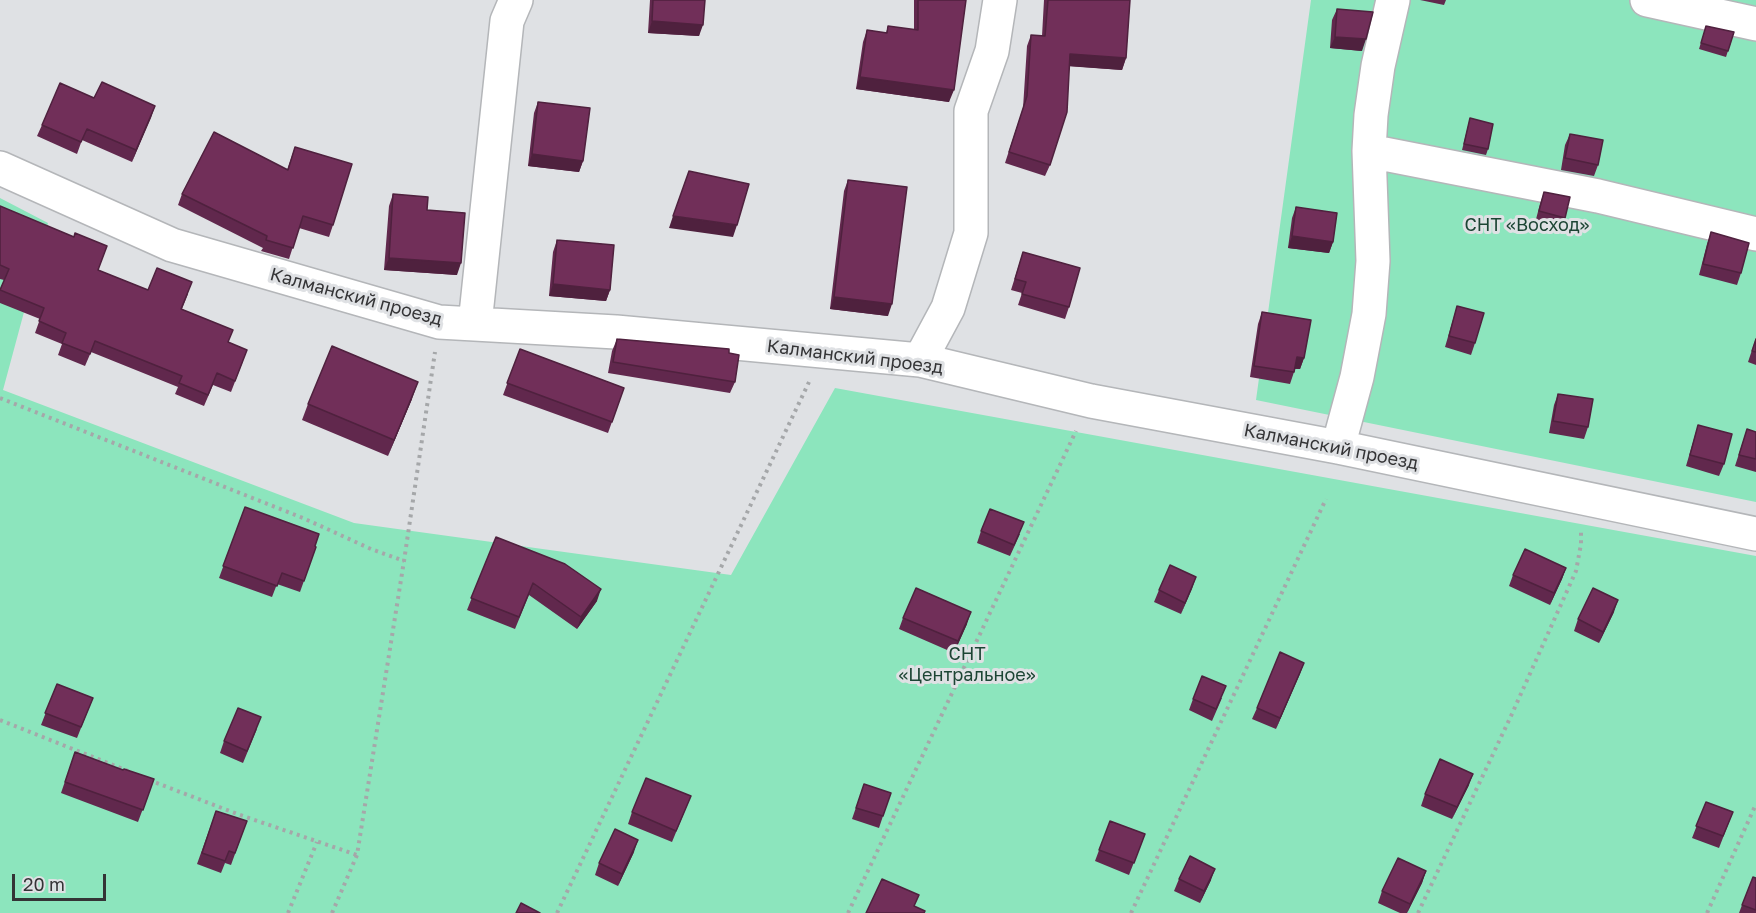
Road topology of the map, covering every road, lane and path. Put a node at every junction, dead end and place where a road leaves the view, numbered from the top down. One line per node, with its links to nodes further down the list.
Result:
1 (516, 0): 10 (street)
2 (1000, 0): 12 (street)
3 (1393, 0): 6 (street)
4 (1647, 0): 5 (street)
5 (1756, 24)
6 (1369, 151): 8 (street); 15 (street)
7 (0, 168): 9 (street, Калманский проезд)
8 (1756, 234)
9 (439, 322): 10 (street, Калманский проезд); 19 (path)
10 (475, 324): 11 (street, Калманский проезд)
11 (823, 352): 12 (street, Калманский проезд); 28 (path)
12 (920, 360): 14 (street, Калманский проезд)
13 (0, 398): 19 (path)
14 (1091, 401): 15 (street, Калманский проезд); 29 (path)
15 (1338, 447): 16 (street, Калманский проезд)
16 (1582, 498): 18 (street, Калманский проезд); 31 (path)
17 (1326, 499): 30 (path)
18 (1756, 534)
19 (405, 561): 25 (path)
20 (0, 720): 21 (path)
21 (133, 773)
22 (143, 777): 24 (path)
23 (1756, 804): 32 (path)
24 (317, 841): 25 (path); 26 (path)
25 (357, 855): 27 (path)
26 (288, 913)
27 (332, 913)
28 (557, 913)
29 (848, 913)
30 (1131, 913)
31 (1418, 913)
32 (1707, 913)

